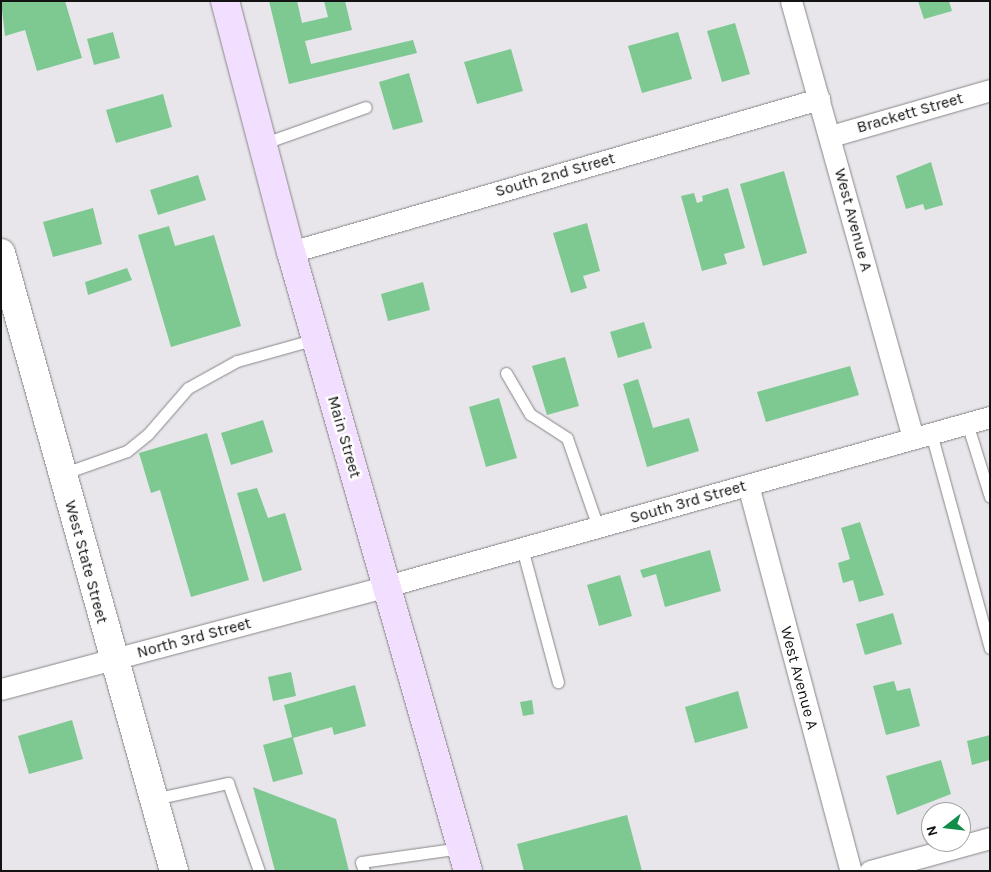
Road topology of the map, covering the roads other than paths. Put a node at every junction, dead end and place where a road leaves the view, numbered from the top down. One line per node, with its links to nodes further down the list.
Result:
1 (225, 1): 7 (main road, Main Street)
2 (792, 1): 4 (street, West Avenue A)
3 (990, 90): 6 (street, Brackett Street)
4 (819, 99): 6 (street, West Avenue A); 8 (street, South 2nd Street)
5 (366, 107): 7 (lane)
6 (831, 136): 14 (street, West Avenue A)
7 (262, 144): 8 (main road, Main Street)
8 (291, 252): 10 (main road, Main Street)
9 (1, 253): 16 (street, West State Street)
10 (316, 339): 16 (lane); 21 (main road, Main Street)
11 (506, 373): 19 (lane)
12 (990, 417): 13 (street, South 3rd Street)
13 (967, 424): 14 (street, South 3rd Street); 15 (lane)
14 (922, 436): 17 (street, South 3rd Street); 22 (lane)
15 (986, 471): 18 (lane)
16 (62, 474): 23 (street, West State Street)
17 (748, 485): 19 (street, South 3rd Street); 32 (street, West Avenue A)
18 (990, 497)
19 (598, 527): 20 (street, South 3rd Street)
20 (522, 548): 21 (street, South 3rd Street); 24 (lane)
21 (387, 586): 23 (street, North 3rd Street); 28 (main road, Main Street)
22 (990, 648)
23 (113, 660): 25 (street, North 3rd Street); 26 (street, West State Street)
24 (558, 682)
25 (1, 689)
26 (153, 799): 29 (street, West State Street); 30 (lane)
27 (990, 838): 33 (street)
28 (464, 860): 31 (lane)
29 (174, 871)
30 (259, 871)
31 (364, 871)
32 (851, 871)
33 (870, 871)

